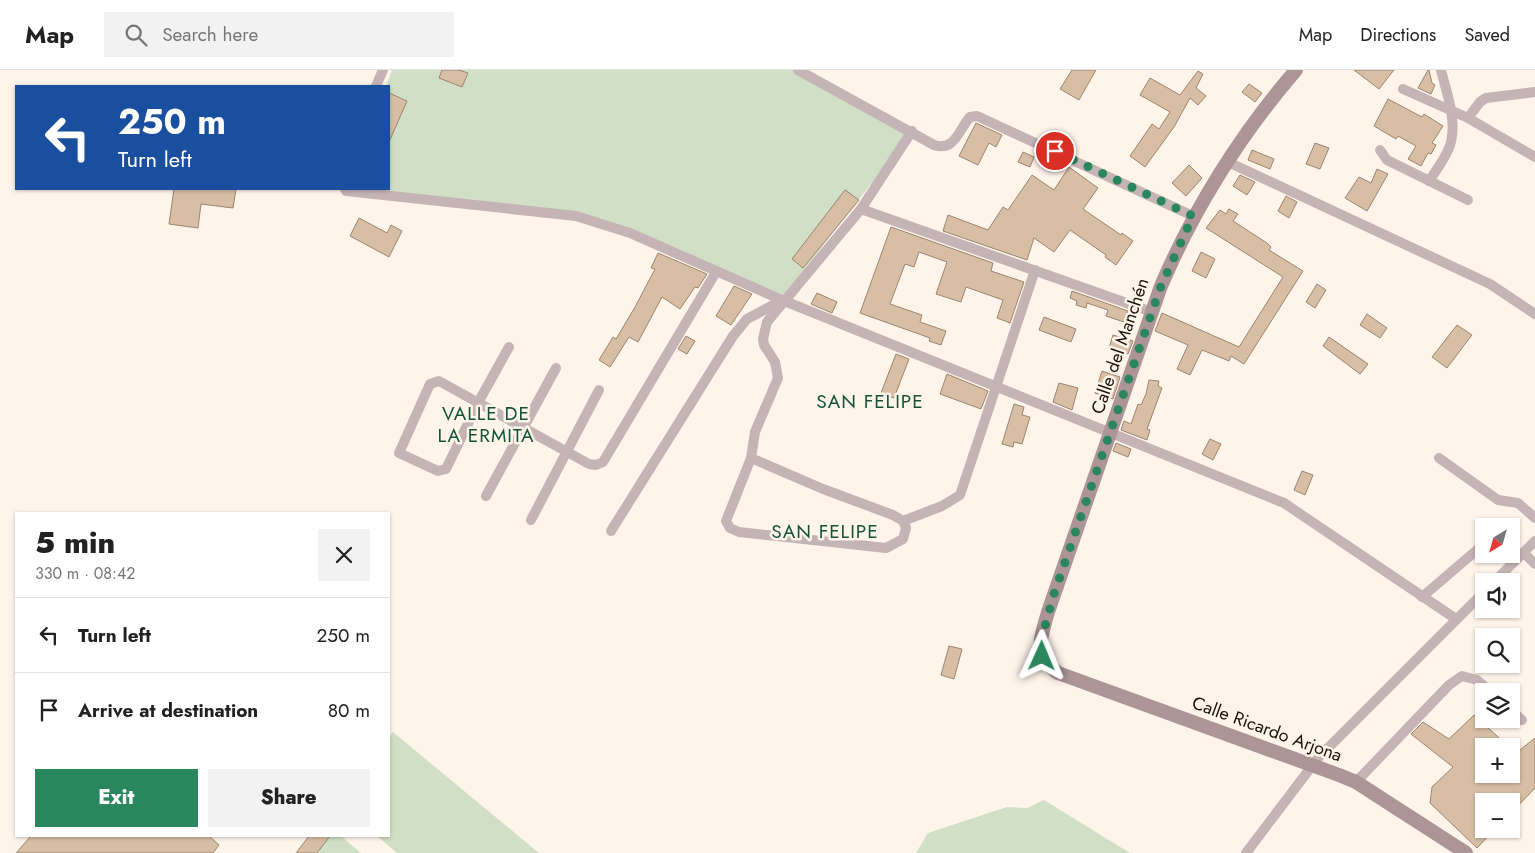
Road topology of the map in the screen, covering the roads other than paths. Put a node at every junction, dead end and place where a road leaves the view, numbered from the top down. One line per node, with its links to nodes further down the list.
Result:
1 (383, 70): 5 (street)
2 (798, 70): 10 (street)
3 (1296, 70): 13 (street, Calle del Manchén)
4 (1440, 70): 8 (street)
5 (376, 85)
6 (1403, 89): 8 (street)
7 (1535, 92): 9 (street)
8 (1451, 112): 9 (street); 14 (street)
9 (1468, 118): 12 (street)
10 (912, 131): 17 (street); 18 (street)
11 (1380, 150): 14 (street)
12 (1535, 157)
13 (1228, 162): 18 (street, Calle del Manchén); 23 (street)
14 (1429, 182): 16 (street)
15 (354, 190): 20 (street)
16 (1468, 200)
17 (861, 208): 19 (street); 21 (street)
18 (1193, 216): 22 (street, Calle del Manchén)
19 (1035, 270): 22 (street); 26 (street)
20 (716, 272): 21 (street); 31 (street)
21 (782, 300): 26 (street); 32 (street); 38 (street)
22 (1152, 312): 30 (street, Calle del Manchén)
23 (1535, 314)
24 (509, 347): 28 (street)
25 (556, 368): 29 (street)
26 (995, 387): 30 (street); 37 (street)
27 (599, 390): 31 (street)
28 (478, 401): 28 (street); 29 (street)
29 (525, 428): 31 (street); 34 (street)
30 (1110, 433): 44 (street); 47 (street, Calle del Manchén)
31 (568, 452): 36 (street)
32 (751, 458): 37 (street); 37 (street)
33 (1439, 458): 35 (street)
34 (486, 496)
35 (1535, 518)
36 (531, 520)
37 (903, 521)
38 (611, 531)
39 (1535, 541): 41 (street)
40 (1475, 552): 44 (street)
41 (1524, 553): 42 (street); 43 (street)
42 (1535, 564)
43 (1503, 573)
44 (1422, 597): 46 (street)
45 (1475, 601): 46 (street)
46 (1456, 619): 49 (street)
47 (1045, 661): 49 (street, Calle Ricardo Arjona)
48 (1481, 683): 50 (street)
49 (1312, 766): 50 (street, Calle Ricardo Arjona); 51 (street)
50 (1356, 782): 52 (street, Calle Ricardo Arjona)
51 (1246, 853)
52 (1466, 853)

